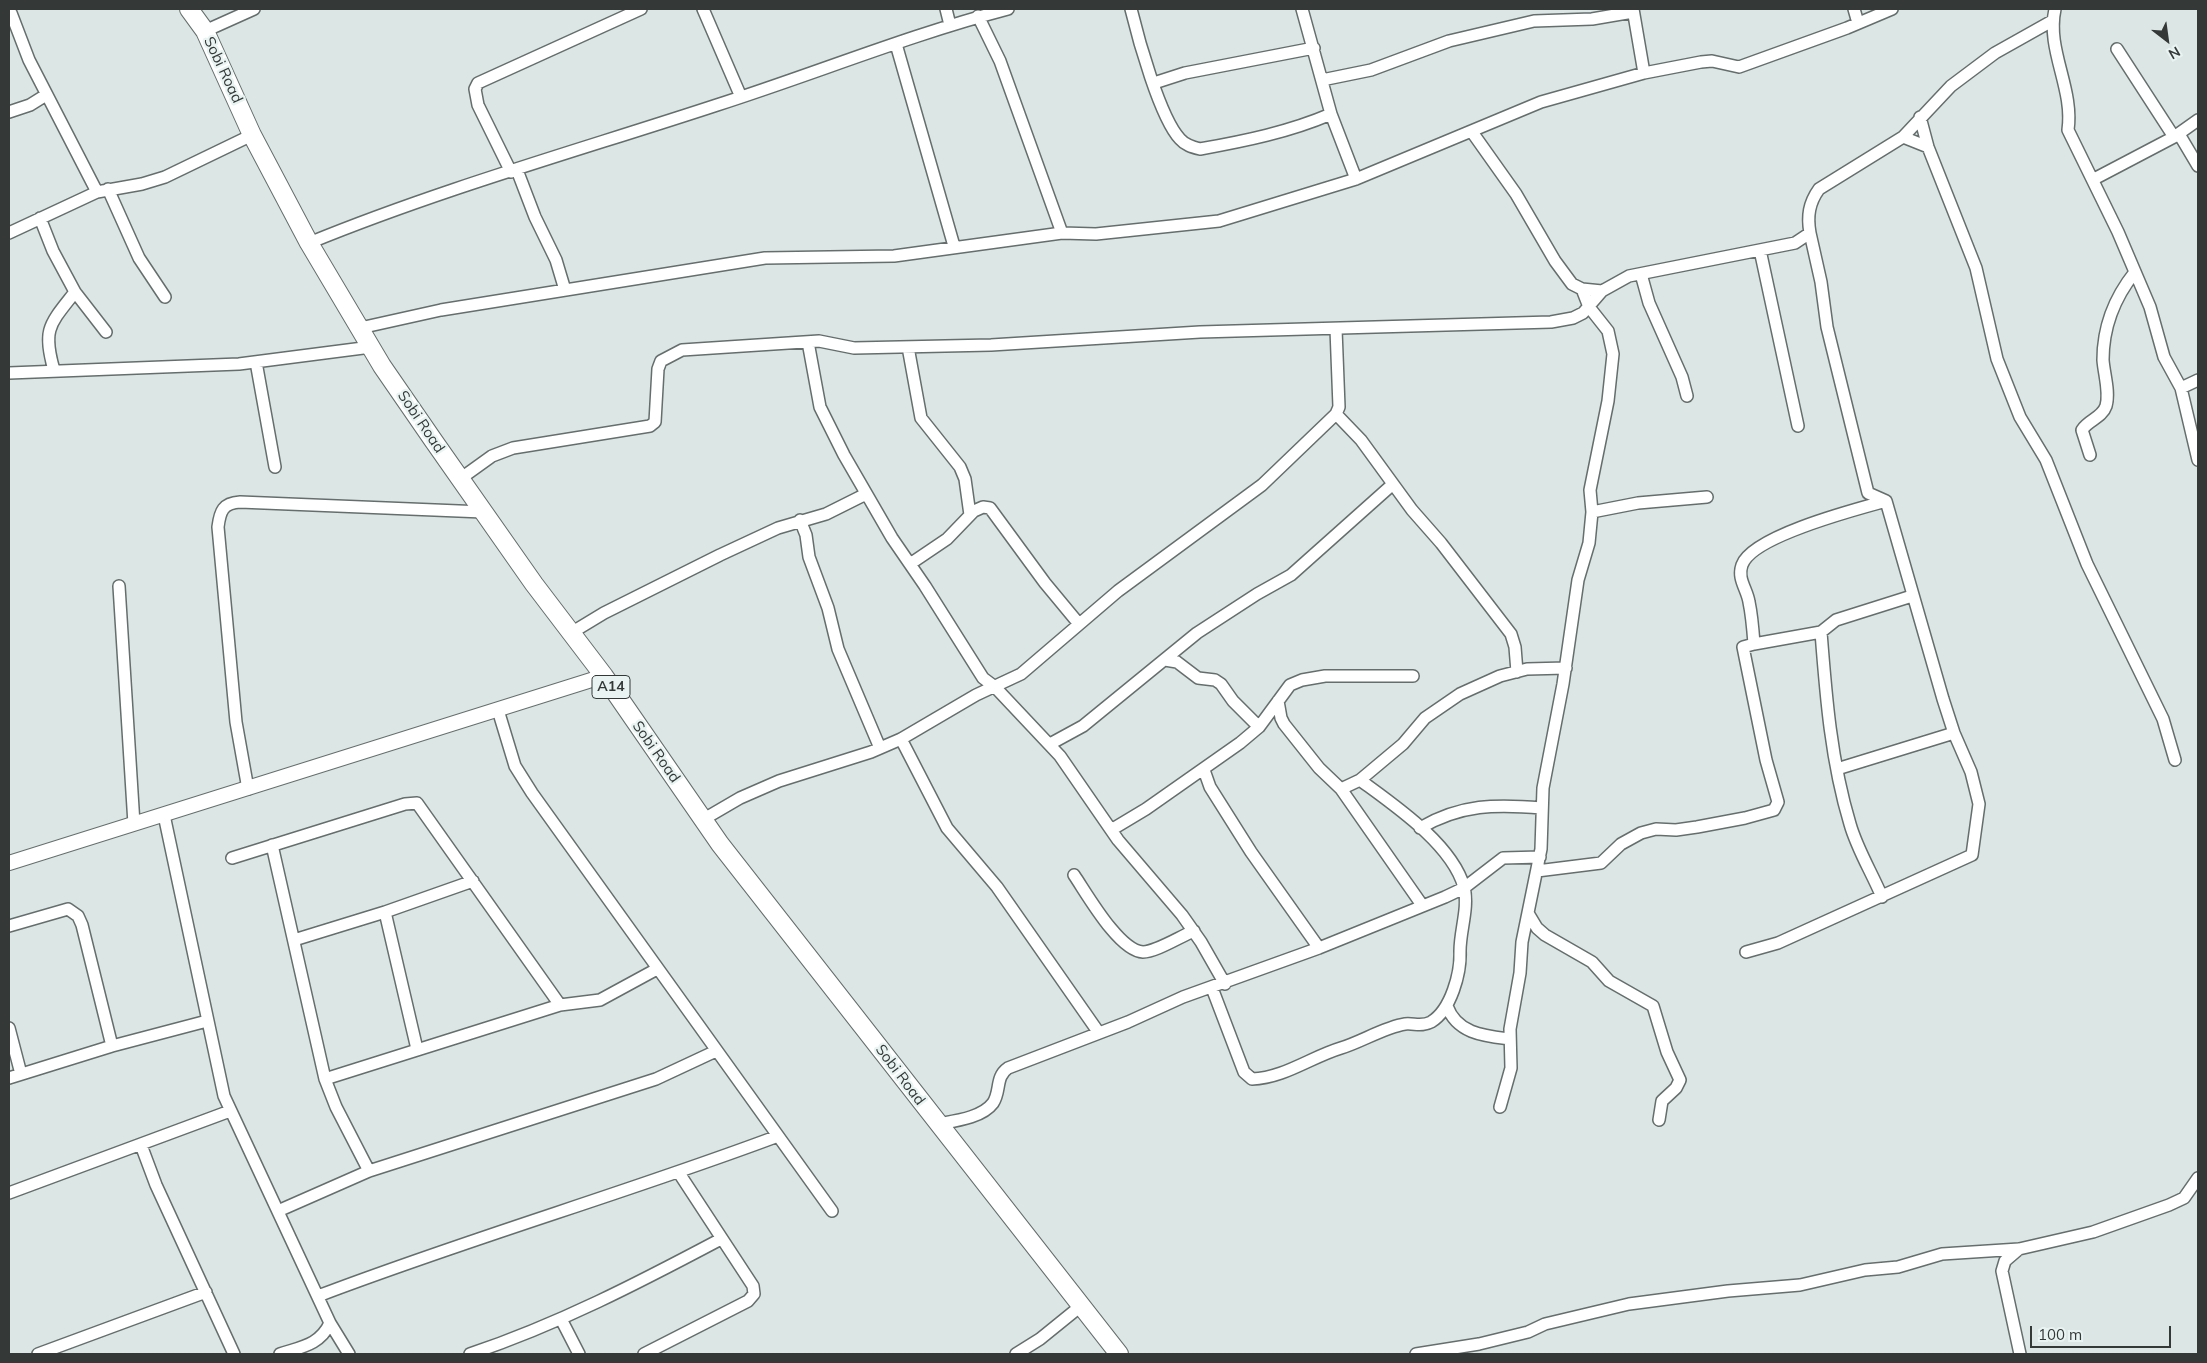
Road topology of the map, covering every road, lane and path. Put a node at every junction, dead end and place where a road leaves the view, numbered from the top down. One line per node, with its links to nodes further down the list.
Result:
1 (22, 9): 14 (street)
2 (189, 9): 19 (highway, Sobi Road / A14)
3 (254, 9): 19 (street)
4 (641, 9): 38 (street)
5 (703, 9): 27 (street)
6 (946, 9): 18 (street)
7 (1008, 9): 15 (street)
8 (1131, 9): 25 (street)
9 (1302, 9): 21 (street)
10 (1854, 9): 17 (street)
11 (1892, 9): 17 (street)
12 (2055, 9): 16 (street)
13 (1633, 10): 23 (street); 24 (street)
14 (10, 14): 26 (street)
15 (978, 16): 18 (street); 44 (street)
16 (2052, 21): 30 (street); 40 (street)
17 (1858, 23): 23 (street)
18 (950, 25): 20 (street)
19 (205, 31): 33 (highway, Sobi Road / A14)
20 (896, 44): 27 (street); 48 (street)
21 (1314, 48): 24 (street); 25 (street)
22 (2117, 50): 34 (street)
23 (1644, 73): 32 (street)
24 (1322, 80): 29 (street)
25 (1154, 83): 29 (street)
26 (46, 95): 28 (street); 41 (street)
27 (741, 97): 38 (street)
28 (9, 112)
29 (1331, 114): 39 (street)
30 (1920, 117): 35 (street); 36 (street)
31 (2198, 120): 34 (street)
32 (1472, 132): 39 (street); 53 (street)
33 (252, 136): 41 (street); 47 (highway, Sobi Road / A14)
34 (2177, 136): 37 (street); 40 (street)
35 (1903, 137): 36 (street); 45 (street)
36 (1928, 147): 106 (street)
37 (2198, 166)
38 (514, 171): 47 (street); 54 (street)
39 (1356, 179): 44 (street)
40 (2094, 179): 51 (street)
41 (102, 190): 42 (street); 57 (street)
42 (40, 218): 43 (street); 56 (street)
43 (9, 233)
44 (1062, 233): 48 (street)
45 (1810, 233): 46 (street); 50 (street)
46 (1795, 243): 49 (street); 50 (street)
47 (308, 244): 59 (highway, Sobi Road / A14)
48 (954, 246): 54 (street)
49 (1760, 250): 52 (street); 72 (street)
50 (1814, 258): 80 (street)
51 (2135, 272): 69 (street); 73 (street)
52 (1641, 274): 55 (street); 70 (street)
53 (1582, 289): 55 (street); 58 (street)
54 (565, 290): 59 (street)
55 (1602, 291): 58 (street)
56 (75, 292): 61 (street); 66 (street)
57 (165, 297)
58 (1589, 307): 60 (street); 82 (street)
59 (360, 328): 63 (highway, Sobi Road / A14)
60 (1336, 329): 64 (street); 71 (street)
61 (106, 332)
62 (808, 342): 64 (street); 76 (street); 78 (street)
63 (371, 347): 65 (street); 76 (highway, Sobi Road / A14)
64 (908, 347): 83 (street)
65 (256, 362): 66 (street); 75 (street)
66 (54, 370): 67 (street)
67 (9, 373)
68 (2198, 380): 69 (street)
69 (2181, 388): 74 (street)
70 (1687, 396)
71 (1336, 414): 77 (street); 88 (street)
72 (1798, 426)
73 (2090, 455)
74 (2198, 460)
75 (275, 467)
76 (460, 479): 81 (highway, Sobi Road / A14)
77 (1393, 484): 92 (street); 94 (street)
78 (866, 494): 84 (street); 85 (street)
79 (1707, 497): 82 (street)
80 (1886, 501): 87 (street); 91 (street)
81 (483, 512): 90 (highway, Sobi Road / A14); 112 (street)
82 (1592, 512): 93 (street)
83 (970, 515): 85 (street); 88 (street)
84 (800, 520): 90 (street); 105 (street)
85 (910, 564): 97 (street)
86 (119, 586): 117 (street)
87 (1912, 596): 89 (street); 102 (street)
88 (1079, 624): 97 (street)
89 (1821, 632): 91 (street); 107 (street)
90 (571, 633): 95 (highway, Sobi Road / A14)
91 (1754, 644): 124 (street)
92 (1165, 660): 101 (street); 104 (street)
93 (1566, 668): 94 (street); 114 (street)
94 (1517, 672): 109 (street)
95 (604, 676): 99 (street); 116 (highway, Sobi Road / A14)
96 (1413, 676): 98 (street)
97 (995, 687): 103 (street); 104 (street)
98 (1278, 702): 100 (street); 101 (street)
99 (498, 710): 112 (street); 137 (street)
100 (1281, 718): 101 (street); 113 (street)
101 (1261, 723): 108 (street)
102 (1954, 733): 107 (street); 128 (street)
103 (901, 739): 105 (street); 144 (street)
104 (1050, 744): 119 (street)
105 (880, 748): 116 (street)
106 (2175, 760)
107 (1837, 769): 128 (street)
108 (1204, 770): 110 (street); 111 (street)
109 (1360, 780): 113 (street); 118 (street)
110 (1187, 781): 111 (street); 119 (street)
111 (1210, 787): 135 (street)
112 (248, 789): 115 (street)
113 (1341, 789): 129 (street)
114 (1542, 808): 118 (street); 122 (street)
115 (164, 815): 117 (street); 142 (street)
116 (704, 819): 155 (highway, Sobi Road / A14)
117 (134, 824): 123 (street)
118 (1420, 828): 127 (street)
119 (1111, 830): 133 (street)
120 (272, 845): 121 (street); 126 (street); 134 (street)
121 (232, 858)
122 (1540, 858): 124 (street); 127 (street)
123 (9, 863)
124 (1537, 871): 131 (street)
125 (1074, 875): 133 (street)
126 (473, 880): 130 (street); 140 (street)
127 (1464, 888): 129 (street); 141 (street)
128 (1882, 897): 136 (street)
129 (1422, 905): 135 (street)
130 (385, 912): 134 (street); 147 (street)
131 (1528, 913): 145 (street); 154 (street)
132 (9, 926): 146 (street)
133 (1194, 932): 138 (street)
134 (294, 940): 151 (street)
135 (1319, 948): 138 (street)
136 (1746, 952)
137 (657, 969): 140 (street); 148 (street)
138 (1225, 984): 139 (street)
139 (1212, 988): 141 (street); 144 (street)
140 (560, 1004): 147 (street)
141 (1447, 1006): 145 (street)
142 (207, 1020): 146 (street); 153 (street)
143 (9, 1028): 149 (street)
144 (1099, 1033): 155 (street)
145 (1510, 1039): 152 (street)
146 (112, 1046): 149 (street)
147 (417, 1049): 151 (street)
148 (716, 1051): 156 (street); 158 (street)
149 (21, 1074): 150 (street)
150 (9, 1078)
151 (326, 1079): 158 (street)
152 (1500, 1107)
153 (230, 1111): 157 (street); 162 (street)
154 (1659, 1120)
155 (938, 1124): 168 (highway, Sobi Road / A14)
156 (778, 1136): 159 (street); 163 (street)
157 (140, 1145): 161 (street); 166 (street)
158 (370, 1171): 162 (street)
159 (679, 1173): 164 (street); 167 (street)
160 (2198, 1178): 165 (street)
161 (9, 1193)
162 (278, 1211): 167 (street)
163 (832, 1212)
164 (721, 1239): 169 (street); 178 (street)
165 (2019, 1249): 180 (street); 181 (street)
166 (206, 1292): 172 (street); 173 (street)
167 (318, 1296): 170 (street)
168 (1082, 1305): 171 (highway, Sobi Road / A14); 179 (street)
169 (562, 1319): 176 (street); 177 (street)
170 (330, 1323): 174 (street); 175 (street)
171 (1115, 1348)
172 (38, 1354)
173 (234, 1354)
174 (280, 1354)
175 (349, 1354)
176 (470, 1354)
177 (579, 1354)
178 (644, 1354)
179 (1016, 1354)
180 (1416, 1354)
181 (2020, 1354)

